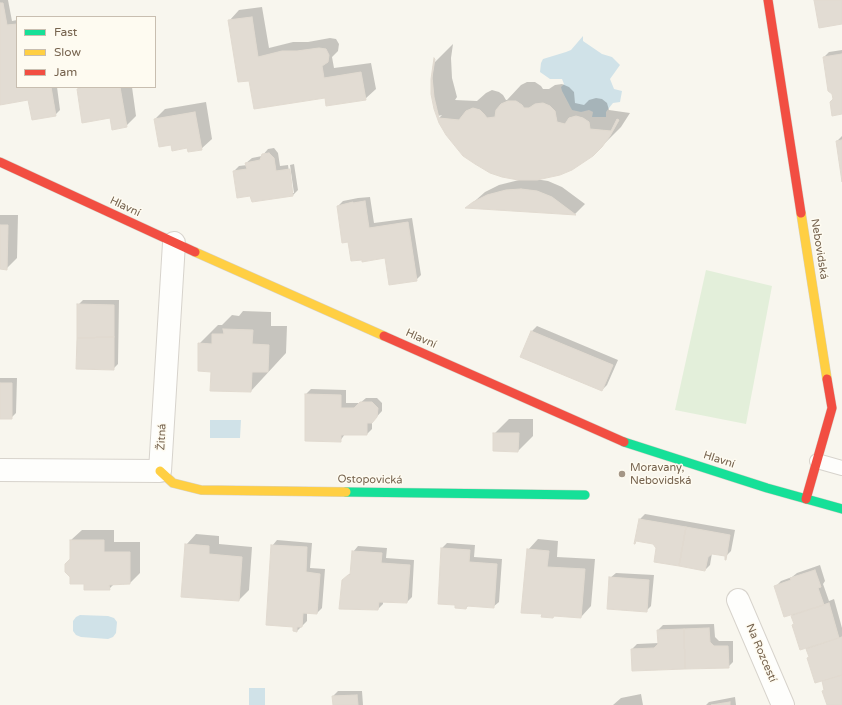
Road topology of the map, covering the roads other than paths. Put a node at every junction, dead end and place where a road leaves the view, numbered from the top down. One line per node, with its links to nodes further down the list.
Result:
1 (768, 0): 4 (street, Nebovidská)
2 (0, 162): 3 (street, Hlavní)
3 (174, 243): 7 (street, Žitná); 9 (street, Hlavní)
4 (817, 461): 5 (lane); 9 (street, Nebovidská)
5 (842, 468)
6 (0, 470): 7 (street)
7 (160, 471): 8 (street, Ostopovická)
8 (585, 495)
9 (806, 499): 10 (street, Hlavní)
10 (842, 509)
11 (738, 600): 12 (street, Na Rozcestí)
12 (783, 705)

